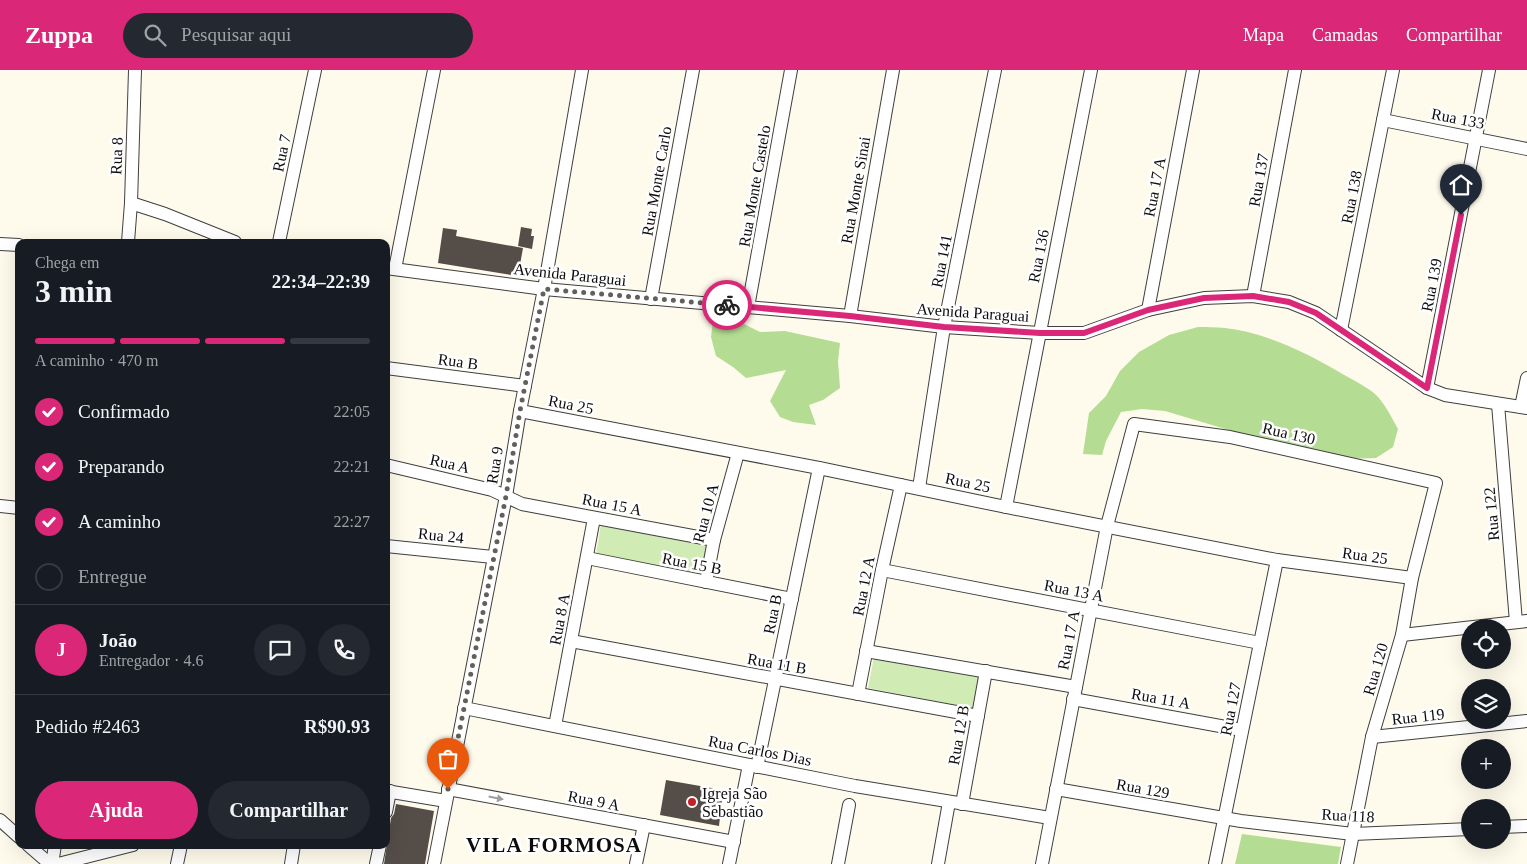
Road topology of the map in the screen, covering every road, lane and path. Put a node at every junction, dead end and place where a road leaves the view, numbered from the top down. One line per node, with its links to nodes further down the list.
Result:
1 (135, 70): 17 (street, Rua 8)
2 (315, 70): 20 (street, Rua 7)
3 (434, 70): 23 (street)
4 (582, 70): 24 (street, Rua 9)
5 (693, 70): 26 (street, Rua Monte Carlo)
6 (791, 70): 27 (street, Rua Monte Castelo)
7 (893, 70): 29 (street, Rua Monte Sinai)
8 (995, 70): 30 (street, Rua 141)
9 (1091, 70): 32 (street, Rua 136)
10 (1193, 70): 28 (street, Rua 17 A)
11 (1295, 70): 25 (street, Rua 137)
12 (1393, 70): 14 (street, Rua 138)
13 (1489, 70): 15 (street, Rua 139)
14 (1383, 120): 15 (street, Rua 133); 31 (street, Rua 138)
15 (1476, 138): 16 (street, Rua 133); 36 (street, Rua 139)
16 (1527, 149)
17 (131, 203): 18 (street, Rua 8); 19 (street)
18 (128, 239)
19 (228, 239)
20 (280, 239)
21 (0, 244): 22 (street)
22 (15, 245)
23 (391, 268): 24 (street, Avenida Paraguai)
24 (544, 289): 26 (street, Avenida Paraguai); 35 (street, Rua 9)
25 (1253, 296): 28 (street, Avenida Paraguai); 31 (street, Avenida Paraguai)
26 (651, 299): 27 (street, Avenida Paraguai)
27 (748, 307): 29 (street, Avenida Paraguai)
28 (1148, 310): 32 (street, Avenida Paraguai)
29 (850, 316): 30 (street, Avenida Paraguai)
30 (944, 327): 32 (street, Avenida Paraguai); 46 (street, Rua 141)
31 (1341, 330): 36 (street, Avenida Paraguai)
32 (1040, 333): 49 (street, Rua 136)
33 (390, 369): 35 (street, Rua B)
34 (1527, 378): 38 (street)
35 (524, 386): 39 (street, Rua 9)
36 (1427, 388): 37 (street, Avenida Paraguai)
37 (1498, 404): 38 (street, Avenida Paraguai); 63 (street, Rua 122)
38 (1524, 408)
39 (520, 411): 41 (street, Rua 25); 47 (street, Rua 9)
40 (1134, 424): 44 (street, Rua 130); 52 (street, Rua 17 A)
41 (738, 453): 43 (street, Rua 25); 53 (street, Rua 10 A)
42 (390, 466): 47 (street, Rua A)
43 (819, 468): 45 (street, Rua 25); 61 (street, Rua B)
44 (1436, 483): 59 (street, Rua 120)
45 (901, 485): 46 (street, Rua 25); 58 (street, Rua 12 A)
46 (919, 488): 49 (street, Rua 25)
47 (506, 496): 51 (street, Rua 15 A); 55 (street, Rua 9)
48 (0, 506): 50 (street)
49 (1006, 507): 52 (street, Rua 25)
50 (15, 508)
51 (594, 518): 53 (street, Rua 15 A); 56 (street, Rua 8 A)
52 (1107, 526): 57 (street, Rua 25); 62 (street, Rua 17 A)
53 (714, 540): 60 (street, Rua 10 A)
54 (390, 546): 55 (street, Rua 24)
55 (493, 557): 72 (street, Rua 9)
56 (587, 558): 60 (street, Rua 15 B); 65 (street, Rua 8 A)
57 (1277, 560): 59 (street, Rua 25); 66 (street, Rua 127)
58 (882, 570): 62 (street, Rua 13 A); 67 (street, Rua 12 A)
59 (1412, 578): 64 (street, Rua 120)
60 (706, 582): 61 (street, Rua 15 B)
61 (792, 600): 69 (street, Rua B)
62 (1090, 610): 66 (street, Rua 13 A); 70 (street, Rua 17 A)
63 (1521, 621): 64 (street)
64 (1402, 635): 77 (street, Rua 120)
65 (571, 641): 69 (street, Rua 11 B); 75 (street, Rua 8 A)
66 (1260, 643): 76 (street, Rua 127)
67 (866, 651): 68 (street); 71 (street, Rua 12 A)
68 (986, 671): 70 (street); 73 (street, Rua 12 B)
69 (776, 679): 71 (street, Rua 11 B); 78 (street, Rua B)
70 (1074, 693): 76 (street, Rua 11 A); 79 (street, Rua 17 A)
71 (858, 694): 73 (street, Rua 11 B)
72 (464, 708): 75 (street, Rua Carlos Dias); 81 (street, Rua 9)
73 (978, 716): 83 (street, Rua 12 B)
74 (1527, 721): 77 (street, Rua 119)
75 (555, 726): 78 (street, Rua Carlos Dias)
76 (1242, 730): 86 (street, Rua 127)
77 (1372, 737): 93 (street, Rua 120)
78 (753, 766): 82 (street, Rua Carlos Dias); 94 (street, Rua B)
79 (1056, 789): 85 (street, Rua 17 A); 86 (street, Rua 129)
80 (390, 791): 81 (street, Rua 9 A)
81 (447, 795): 88 (street, Rua 9 A, one-way to 88); 106 (street, Rua 9)
82 (949, 802): 83 (street, Rua Carlos Dias); 110 (street)
83 (962, 804): 85 (street, Rua Carlos Dias)
84 (850, 805): 109 (street)
85 (1050, 818): 111 (street, Rua 17 A)
86 (1224, 819): 93 (street, Rua 118); 112 (street, Rua 127)
87 (0, 820): 92 (street)
88 (644, 825): 94 (street, Rua 9 A); 107 (street)
89 (1527, 826): 90 (street)
90 (1511, 827)
91 (1461, 829): 93 (street, Rua 118)
92 (15, 833)
93 (1353, 834): 113 (street, Rua 120)
94 (734, 842): 108 (street, Rua B)
95 (33, 849): 101 (street)
96 (54, 849): 101 (street)
97 (117, 849): 102 (street)
98 (180, 849): 103 (street)
99 (293, 849): 104 (street)
100 (379, 849): 105 (street)
101 (51, 864)
102 (58, 864)
103 (176, 864)
104 (291, 864)
105 (376, 864)
106 (434, 864)
107 (636, 864)
108 (729, 864)
109 (838, 864)
110 (938, 864)
111 (1042, 864)
112 (1216, 864)
113 (1347, 864)

